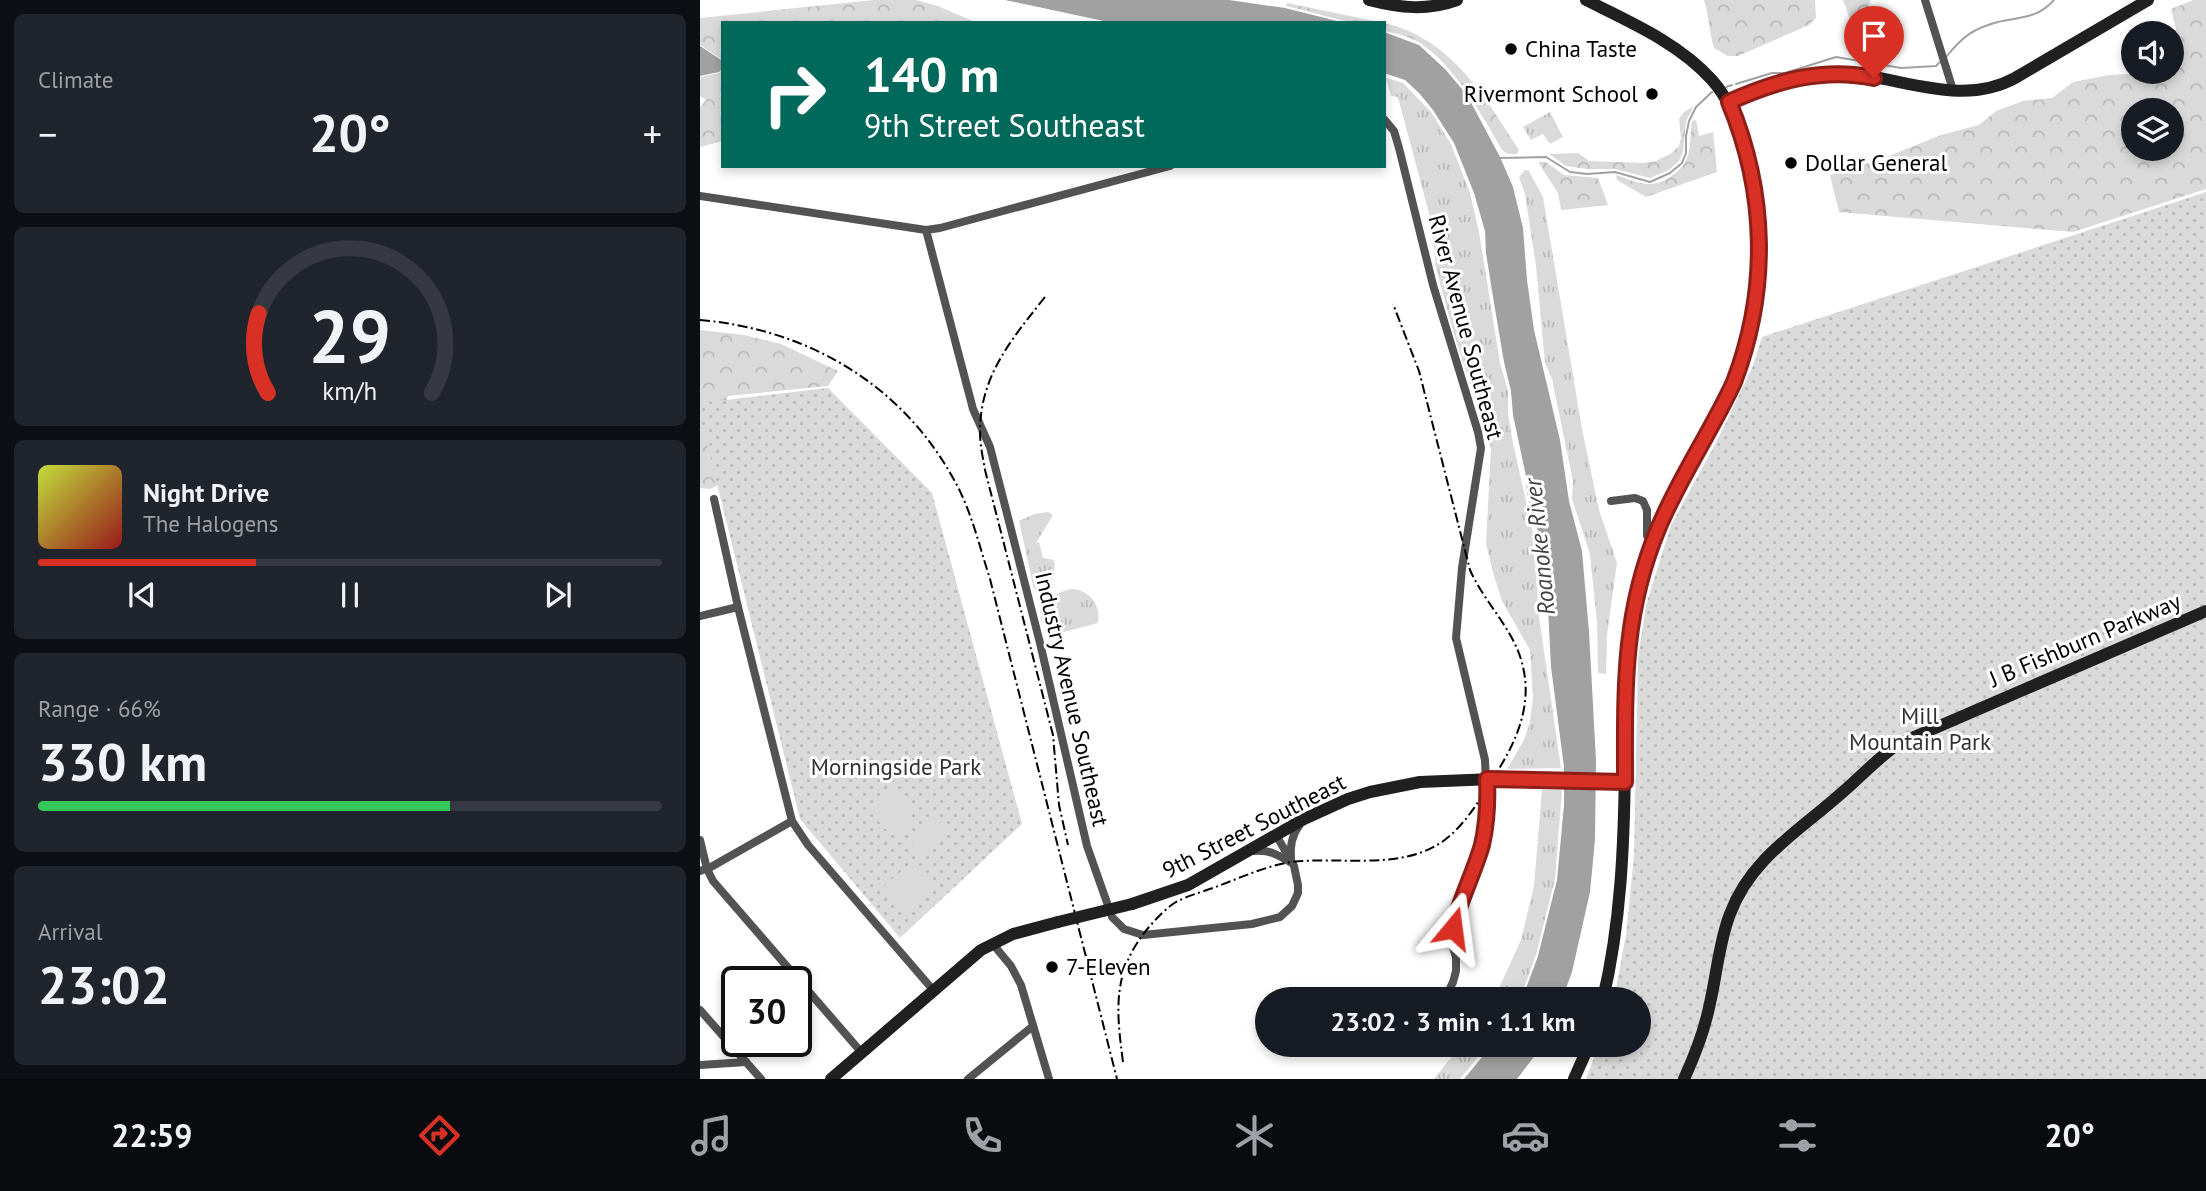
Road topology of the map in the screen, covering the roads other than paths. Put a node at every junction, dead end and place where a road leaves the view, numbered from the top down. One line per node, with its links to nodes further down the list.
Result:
1 (1369, 0): 8 (street)
2 (1440, 0): 8 (street)
3 (1457, 0): 8 (street)
4 (1586, 0): 7 (street)
5 (1925, 0): 9 (street)
6 (2148, 0): 9 (street)
7 (1599, 5): 10 (street)
8 (1426, 7)
9 (1953, 90): 10 (street)
10 (1729, 102): 17 (street)
11 (1386, 121): 21 (street, River Avenue Southeast)
12 (1162, 168): 14 (street)
13 (700, 197): 14 (street)
14 (926, 230): 28 (street, Industry Avenue Southeast)
15 (713, 499): 18 (street)
16 (1611, 501): 17 (street)
17 (1654, 540): 22 (street)
18 (738, 607): 20 (street); 24 (street)
19 (2206, 611): 45 (street, J B Fishburn Parkway)
20 (700, 616)
21 (1487, 779): 22 (street, 9th Street Southeast); 23 (street, 9th Street Southeast); 31 (street, River Avenue Southeast)
22 (1625, 782): 32 (street)
23 (1304, 819): 25 (street, 9th Street Southeast); 28 (street)
24 (792, 821): 29 (street); 33 (street)
25 (1276, 835): 27 (street, 9th Street Southeast); 28 (street, Industry Avenue Southeast)
26 (700, 840): 29 (street)
27 (1241, 855): 28 (street); 30 (street, 9th Street Southeast, bridge)
28 (1291, 862)
29 (704, 870): 36 (street)
30 (992, 943): 33 (street, 9th Street Southeast); 35 (street)
31 (1451, 987)
32 (1606, 987)
33 (934, 991): 36 (street, 9th Street Southeast)
34 (700, 1010): 38 (street)
35 (1033, 1026): 42 (street); 43 (street)
36 (862, 1052): 41 (street, 9th Street Southeast)
37 (1584, 1057): 44 (street)
38 (746, 1062): 39 (street); 40 (street)
39 (700, 1065)
40 (761, 1079)
41 (831, 1079)
42 (968, 1079)
43 (1049, 1079)
44 (1574, 1079)
45 (1684, 1079)

